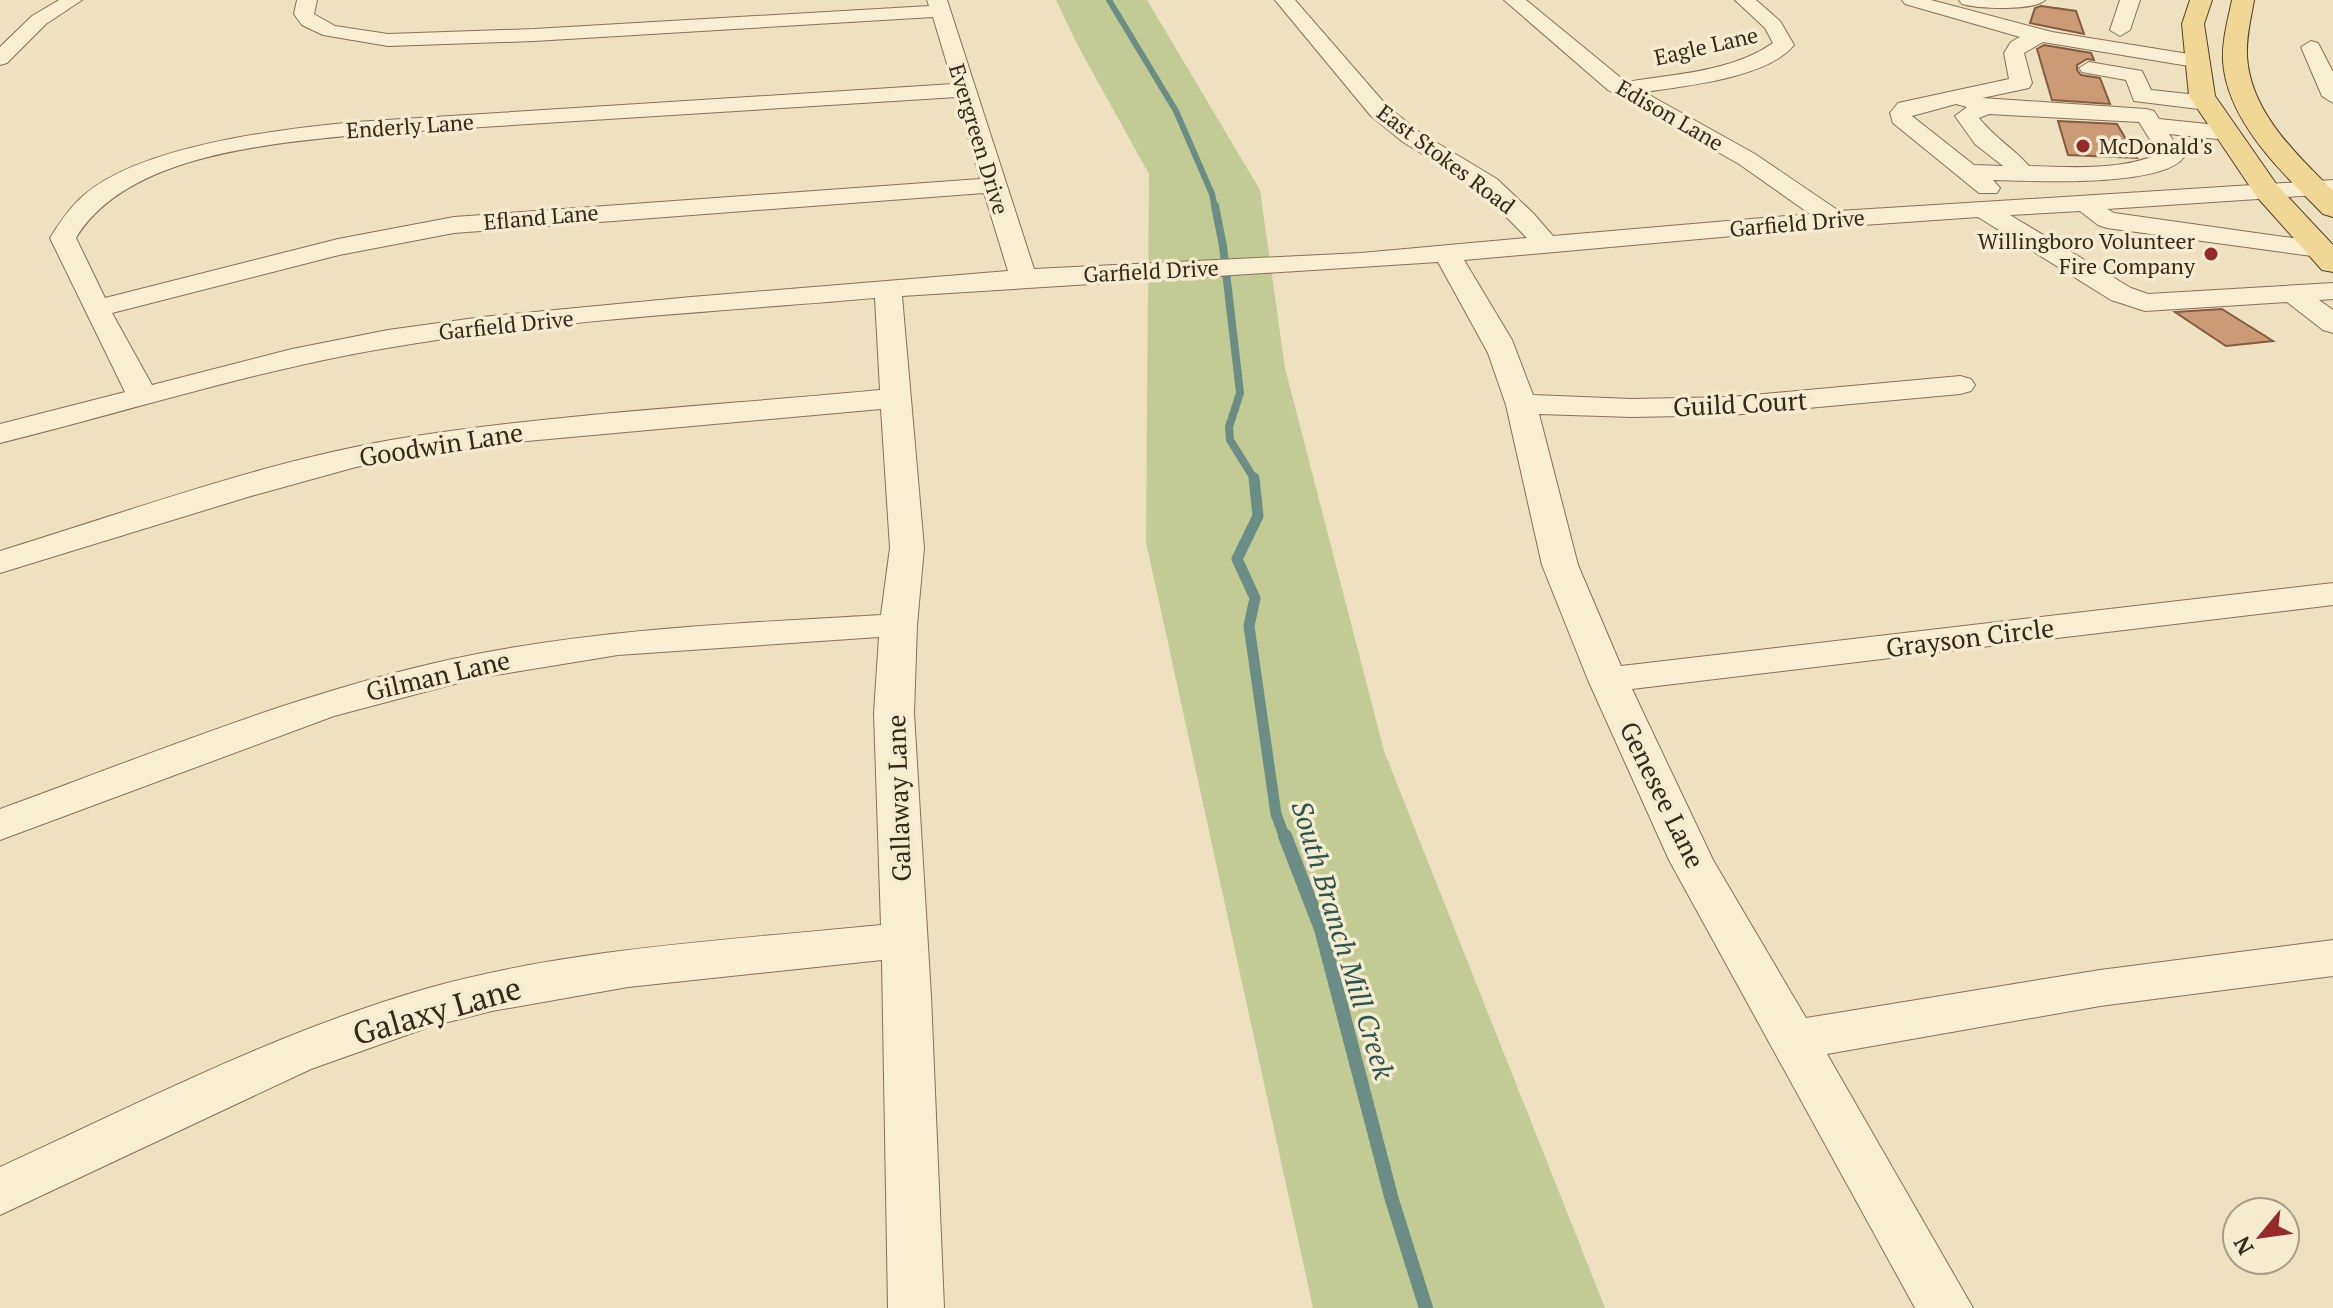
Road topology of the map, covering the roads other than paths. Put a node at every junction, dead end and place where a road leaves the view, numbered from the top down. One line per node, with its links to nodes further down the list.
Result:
1 (72, 0): 17 (street)
2 (307, 0): 12 (street)
3 (1285, 0): 38 (street, East Stokes Road)
4 (1514, 0): 21 (street, Edison Lane)
5 (1745, 0): 21 (street, Eagle Lane)
6 (1912, 0): 14 (street)
7 (1969, 0): 8 (street)
8 (2035, 0)
9 (2130, 0): 13 (street)
10 (2201, 0): 19 (main road)
11 (2243, 0): 33 (main road)
12 (938, 5): 22 (street, Evergreen Drive)
13 (2120, 30)
14 (2037, 37): 16 (street); 19 (street)
15 (2311, 47): 23 (street)
16 (2015, 56): 18 (street); 24 (street)
17 (0, 59)
18 (2045, 61)
19 (2195, 61): 25 (main road)
20 (2075, 66): 25 (street)
21 (1622, 89): 37 (street, Edison Lane)
22 (966, 90): 31 (street, Evergreen Drive); 45 (street, Enderly Lane)
23 (2333, 96)
24 (1959, 97): 26 (street); 29 (street)
25 (2207, 103): 28 (main road)
26 (1986, 107): 27 (street); 30 (street)
27 (2151, 125): 28 (street); 30 (street)
28 (2227, 133): 32 (main road)
29 (1968, 172): 30 (street); 35 (street)
30 (2028, 172)
31 (995, 185): 41 (street, Evergreen Drive); 45 (street, Efland Lane)
32 (2267, 191): 33 (street, Garfield Drive); 34 (street, Garfield Drive); 40 (main road)
33 (2327, 194)
34 (2080, 202): 35 (street, Garfield Drive); 40 (street)
35 (2011, 207): 36 (street, Garfield Drive)
36 (1982, 209): 37 (street, Garfield Drive); 44 (street)
37 (1834, 219): 38 (street, Garfield Drive)
38 (1546, 245): 39 (street, Garfield Drive)
39 (1446, 253): 41 (street, Garfield Drive); 50 (street, Genesee Lane)
40 (2326, 256)
41 (1024, 278): 42 (street, Garfield Drive)
42 (888, 289): 48 (street, Garfield Drive); 49 (street, Gallaway Lane)
43 (2333, 291): 44 (street)
44 (2292, 293): 46 (street)
45 (96, 309): 48 (street, Enderly Lane)
46 (2333, 324)
47 (1960, 385): 50 (street, Guild Court)
48 (143, 397): 51 (street, Garfield Drive)
49 (896, 398): 52 (street, Goodwin Lane); 54 (street, Gallaway Lane)
50 (1520, 404): 55 (street, Genesee Lane)
51 (0, 434)
52 (0, 562)
53 (2333, 594): 55 (street, Grayson Circle)
54 (898, 625): 56 (street, Gilman Lane); 57 (street, Gallaway Lane)
55 (1607, 680): 59 (street, Genesee Lane)
56 (0, 825)
57 (904, 940): 60 (street, Galaxy Lane); 61 (street, Gallaway Lane)
58 (2333, 958): 59 (street)
59 (1792, 1040): 62 (street, Genesee Lane)
60 (0, 1192)
61 (916, 1308)
62 (1945, 1308)

